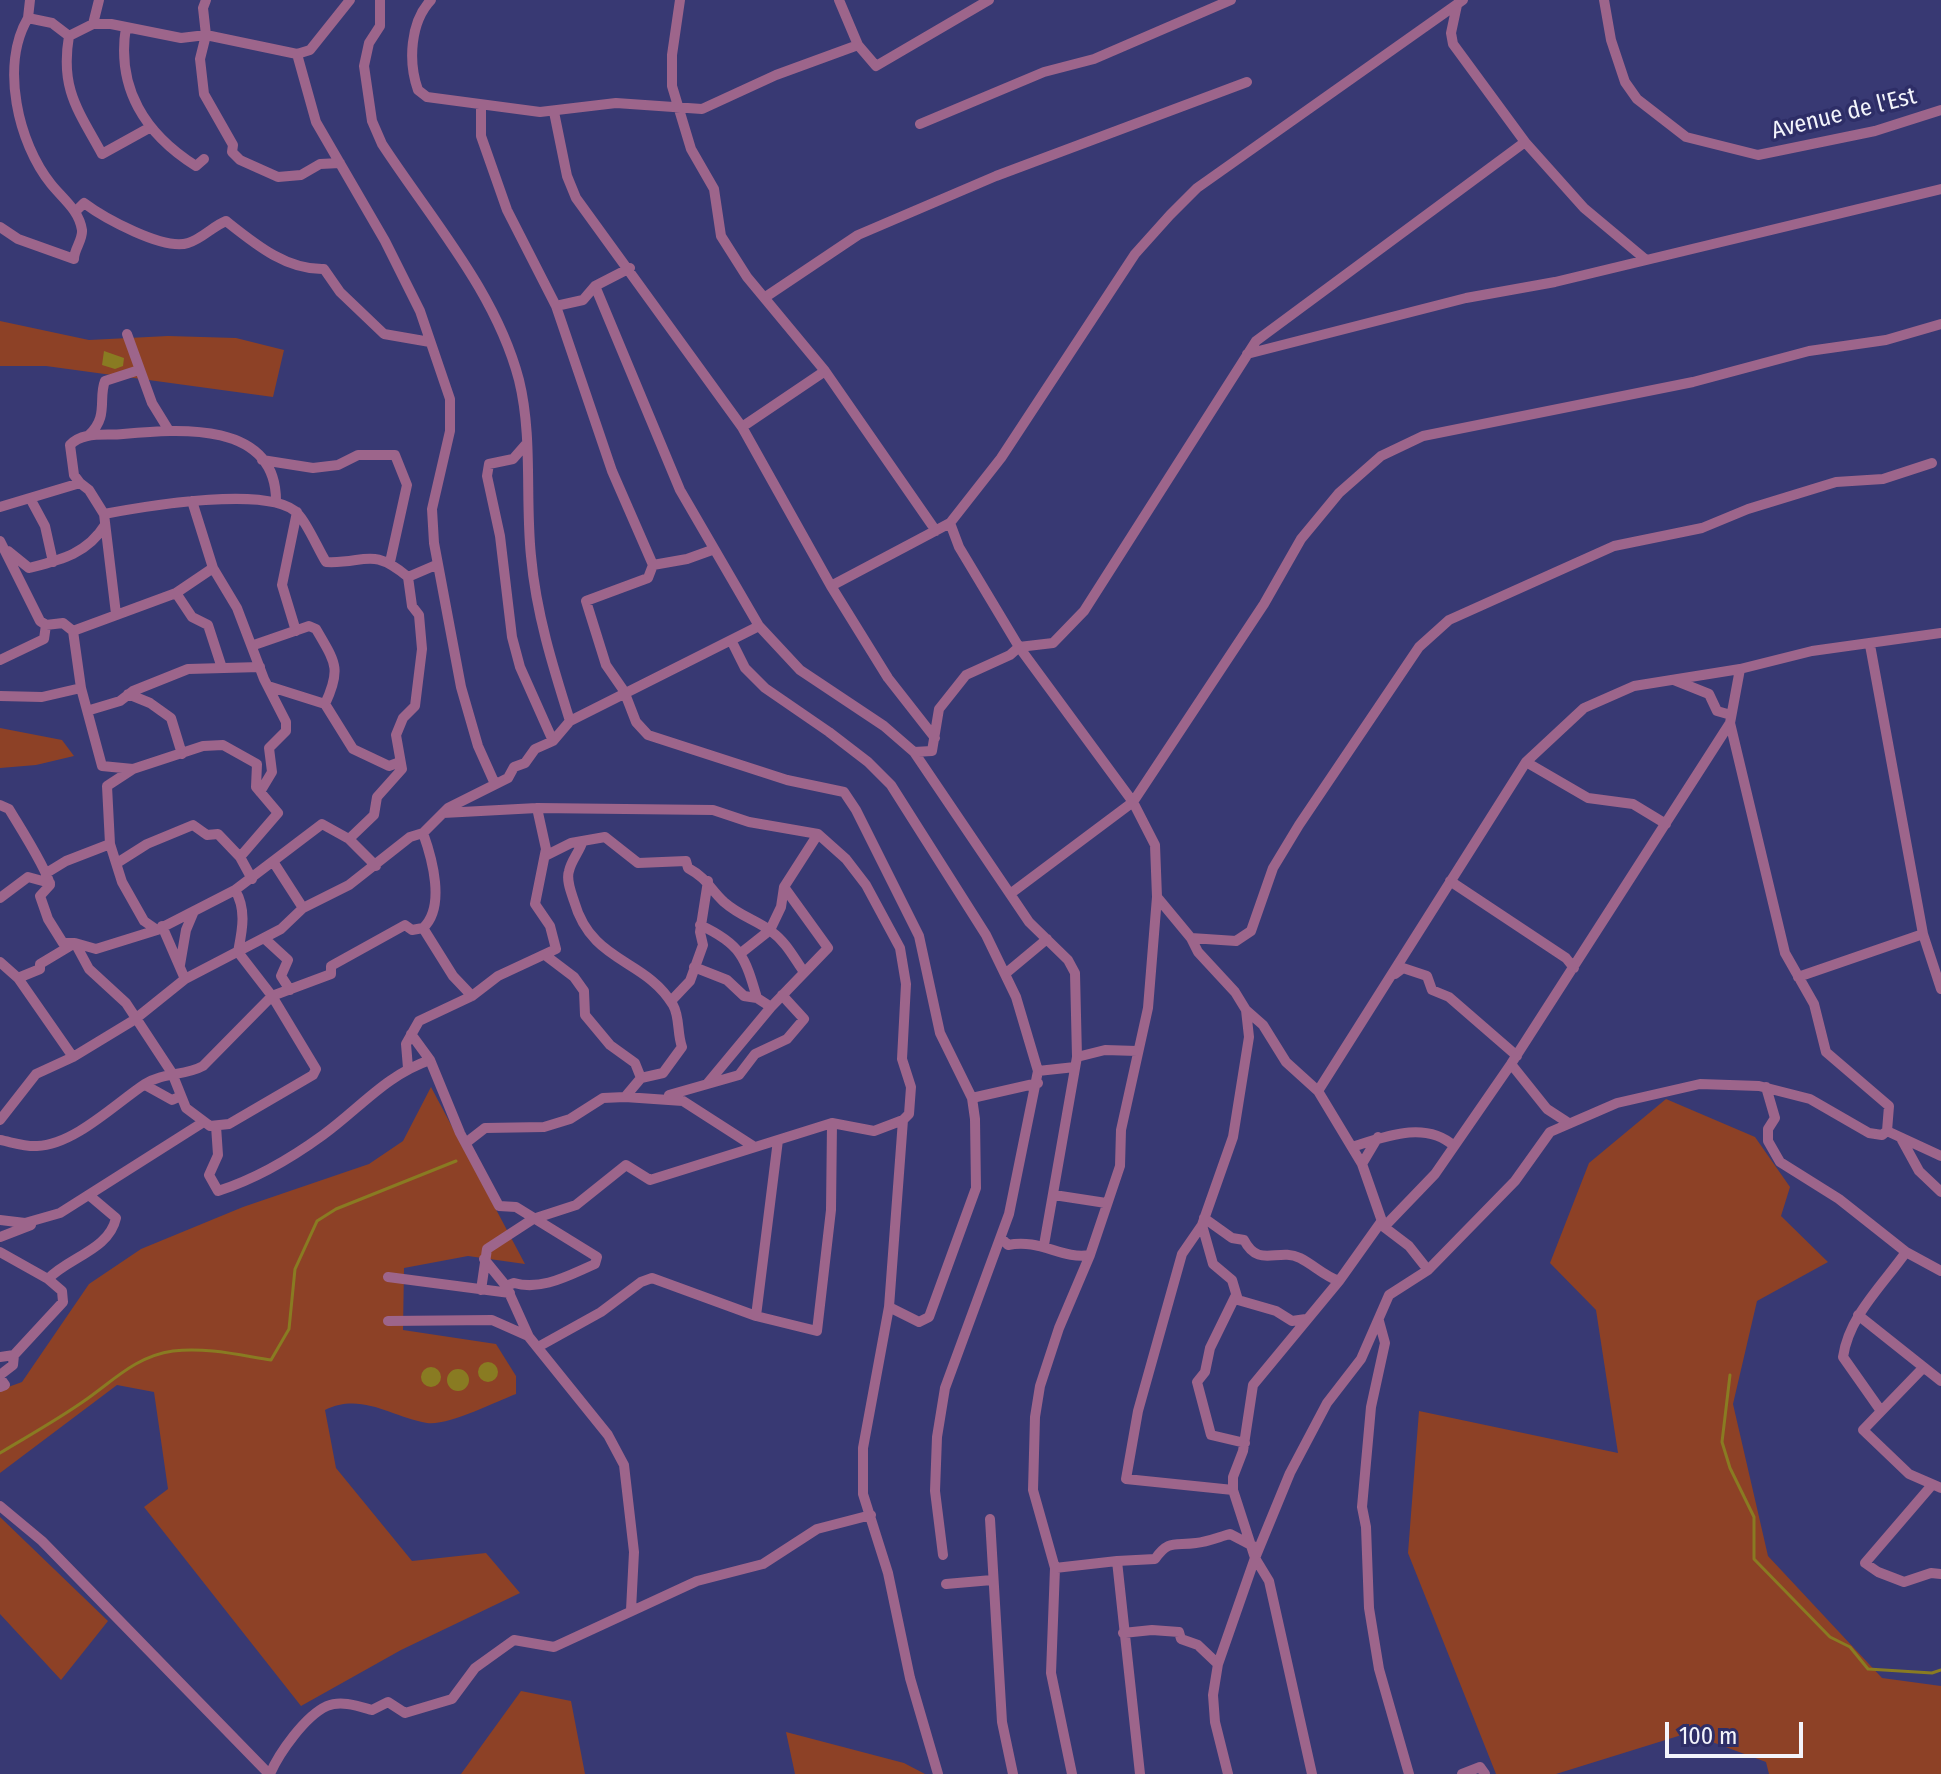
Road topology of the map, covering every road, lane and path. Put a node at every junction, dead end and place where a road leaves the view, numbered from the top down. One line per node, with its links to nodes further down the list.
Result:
1 (30, 0): 13 (street)
2 (99, 0): 14 (street)
3 (206, 0): 16 (street)
4 (350, 0): 19 (street)
5 (380, 0): 47 (street)
6 (431, 0): 21 (street)
7 (680, 0): 22 (street)
8 (839, 0): 18 (street)
9 (989, 0): 18 (street)
10 (1231, 0): 25 (street)
11 (1604, 0): 23 (street, Avenue de l'Est)
12 (1460, 3): 27 (street); 57 (street)
13 (28, 18): 17 (street); 31 (street)
14 (93, 24): 15 (street); 17 (street)
15 (126, 27): 16 (street); 26 (street)
16 (206, 35): 19 (street); 29 (street)
17 (69, 36): 26 (street)
18 (858, 45): 22 (street)
19 (297, 54): 29 (street)
20 (1247, 82): 36 (street)
21 (481, 105): 24 (street); 37 (street)
22 (678, 108): 24 (street); 36 (street)
23 (1941, 110)
24 (554, 112): 34 (street)
25 (920, 124)
26 (149, 128): 28 (street)
27 (1525, 142): 33 (street); 41 (street)
28 (204, 159)
29 (340, 163): 40 (street)
30 (1941, 189): 33 (street)
31 (76, 211): 32 (street); 40 (street)
32 (0, 227)
33 (1645, 259): 41 (street)
34 (630, 268): 35 (street); 44 (street)
35 (595, 286): 37 (street); 60 (street)
36 (767, 296): 43 (street)
37 (556, 306): 64 (street)
38 (1941, 324): 102 (street)
39 (127, 334): 42 (street)
40 (430, 342): 63 (street)
41 (1245, 354): 78 (street)
42 (139, 370): 45 (street); 46 (street)
43 (825, 371): 44 (street); 58 (street)
44 (742, 427): 67 (street)
45 (168, 429): 46 (street); 48 (street)
46 (89, 435): 50 (street)
47 (527, 443): 92 (street); 94 (street)
48 (262, 460): 53 (street); 62 (street)
49 (1932, 463): 134 (street)
50 (80, 483): 51 (street); 56 (street)
51 (31, 500): 54 (street); 61 (street)
52 (192, 501): 53 (street); 56 (street); 65 (street)
53 (276, 502): 55 (street)
54 (0, 507)
55 (297, 512): 62 (street); 73 (street)
56 (104, 520): 61 (street); 69 (street)
57 (950, 523): 58 (street); 78 (street)
58 (936, 531): 67 (street)
59 (2, 545): 61 (street); 70 (street)
60 (712, 550): 64 (street); 71 (street)
61 (53, 562)
62 (390, 562): 66 (street)
63 (436, 565): 66 (street); 100 (street)
64 (653, 565): 86 (street)
65 (213, 568): 68 (street); 76 (street)
66 (408, 577): 97 (street)
67 (831, 586): 93 (street)
68 (176, 593): 69 (street); 81 (street)
69 (116, 614): 72 (street)
70 (46, 625): 72 (street); 79 (street)
71 (759, 626): 75 (street); 95 (street)
72 (73, 631): 85 (street)
73 (296, 631): 76 (street); 89 (street)
74 (1941, 633): 77 (street)
75 (732, 642): 86 (street); 145 (street)
76 (254, 645): 80 (street)
77 (1870, 645): 82 (street); 132 (street)
78 (1019, 647): 93 (street); 102 (street)
79 (0, 660)
80 (260, 667): 81 (street); 84 (street)
81 (222, 668): 87 (street)
82 (1740, 669): 83 (street); 91 (street)
83 (1672, 679): 91 (street); 98 (street)
84 (268, 686): 89 (street); 101 (street)
85 (81, 688): 88 (street); 90 (street)
86 (624, 691): 92 (street); 180 (street)
87 (128, 694): 90 (street); 96 (street)
88 (0, 696)
89 (325, 704): 97 (street)
90 (90, 710): 99 (street)
91 (1730, 719): 106 (street); 146 (street)
92 (570, 721): 94 (street)
93 (935, 738): 95 (street)
94 (553, 741): 100 (street)
95 (914, 752): 123 (street)
96 (182, 754): 99 (street); 101 (street)
97 (400, 762): 109 (street)
98 (1526, 762): 106 (street); 120 (street)
99 (133, 769): 111 (street)
100 (495, 784): 105 (street)
101 (260, 792): 113 (street)
102 (1133, 802): 123 (street); 124 (street)
103 (0, 805): 117 (street)
104 (537, 808): 105 (street); 108 (street); 112 (street)
105 (443, 813): 107 (street)
106 (1666, 824): 143 (street)
107 (423, 833): 116 (street); 130 (street)
108 (818, 834): 121 (street); 182 (street)
109 (349, 839): 115 (street); 116 (street)
110 (582, 843): 112 (street); 119 (street); 156 (street)
111 (110, 844): 114 (street); 117 (street)
112 (545, 856): 139 (street)
113 (240, 857): 114 (street); 118 (street)
114 (117, 863): 129 (street)
115 (274, 863): 118 (street); 126 (street)
116 (376, 866): 126 (street)
117 (49, 878): 125 (street); 136 (street)
118 (252, 879): 122 (street)
119 (708, 879): 128 (street); 131 (street)
120 (1450, 881): 143 (street); 148 (street)
121 (784, 887): 131 (street); 144 (street)
122 (235, 890): 127 (street); 137 (street)
123 (1010, 894): 135 (street)
124 (1157, 897): 134 (street); 163 (street)
125 (0, 898)
126 (303, 908): 133 (street)
127 (194, 911): 129 (street); 141 (street)
128 (700, 925): 138 (street); 142 (street)
129 (160, 928): 136 (street); 141 (street)
130 (423, 928): 151 (street); 154 (street)
131 (770, 930): 138 (street); 144 (street)
132 (1923, 934): 146 (street); 150 (street)
133 (264, 938): 137 (street); 151 (street)
134 (1191, 938): 158 (street)
135 (1047, 939): 145 (street); 167 (street)
136 (75, 943): 147 (street); 159 (street)
137 (238, 952): 149 (street); 153 (street)
138 (741, 953): 155 (street)
139 (545, 955): 154 (street); 171 (street)
140 (0, 962): 147 (street)
141 (180, 965): 149 (street)
142 (694, 967): 155 (street); 156 (street)
143 (1574, 968): 166 (street)
144 (804, 972): 152 (street)
145 (1005, 974): 169 (street)
146 (1798, 977): 187 (street)
147 (18, 978): 164 (street)
148 (1391, 978): 166 (street); 176 (street)
149 (185, 979): 159 (street)
150 (1941, 989)
151 (290, 990): 153 (street)
152 (782, 995): 157 (street); 173 (street)
153 (272, 996): 170 (street); 186 (street)
154 (472, 996): 161 (street)
155 (757, 998): 157 (street)
156 (671, 1001): 171 (street)
157 (771, 1007): 173 (street)
158 (1246, 1010): 160 (street); 162 (street)
159 (134, 1020): 164 (street); 170 (street)
160 (1263, 1025): 162 (street); 176 (street)
161 (411, 1034): 165 (street); 168 (street)
162 (1249, 1037): 205 (street)
163 (1137, 1051): 167 (street); 201 (street)
164 (73, 1057): 181 (street)
165 (430, 1060): 168 (street); 192 (street)
166 (1514, 1060): 183 (street); 194 (street)
167 (1076, 1062): 169 (street); 199 (street)
168 (408, 1068): 186 (street)
169 (1038, 1071): 172 (street)
170 (172, 1073): 174 (street); 178 (street)
171 (641, 1078): 177 (street)
172 (1038, 1083): 180 (street); 208 (street)
173 (707, 1084): 179 (street)
174 (145, 1085): 178 (street); 189 (street)
175 (1766, 1087): 183 (street); 187 (street); 211 (street)
176 (1318, 1091): 195 (street)
177 (625, 1097): 179 (street); 192 (street)
178 (177, 1098): 184 (street)
179 (659, 1098): 193 (street)
180 (972, 1098): 223 (street)
181 (2, 1119): 189 (street)
182 (903, 1120): 185 (street); 223 (street)
183 (1567, 1122): 214 (street)
184 (202, 1123): 186 (street); 200 (street)
185 (832, 1123): 190 (street); 225 (street)
186 (216, 1126)
187 (1887, 1131): 191 (street)
188 (1378, 1137): 194 (street); 195 (street); 197 (street)
189 (0, 1138)
190 (778, 1140): 193 (street); 225 (street)
191 (1901, 1140): 196 (street); 198 (street)
192 (467, 1142): 202 (street)
193 (753, 1146): 202 (street)
194 (1454, 1146): 206 (street)
195 (1352, 1147): 197 (street)
196 (1941, 1156)
197 (1362, 1164): 206 (street)
198 (1941, 1192)
199 (1054, 1195): 201 (street); 209 (street)
200 (90, 1196): 204 (street); 217 (street)
201 (1106, 1203): 212 (street)
202 (533, 1219): 213 (street); 220 (street)
203 (0, 1220): 204 (street)
204 (38, 1221): 207 (street)
205 (1203, 1222): 218 (street); 222 (street); 239 (street)
206 (1383, 1225): 214 (street); 218 (street)
207 (0, 1237)
208 (1002, 1239): 209 (street); 244 (street)
209 (1044, 1245): 212 (street)
210 (0, 1252): 217 (street)
211 (1906, 1252): 215 (street); 224 (street)
212 (1090, 1255): 246 (street)
213 (484, 1259): 219 (street); 220 (street)
214 (1428, 1270): 221 (street)
215 (1941, 1271)
216 (388, 1277): 219 (street)
217 (48, 1279): 230 (street)
218 (1339, 1281): 226 (street)
219 (481, 1290): 220 (street)
220 (508, 1290): 228 (street)
221 (1389, 1295): 243 (street); 260 (street)
222 (1235, 1297): 226 (street); 237 (street)
223 (889, 1307): 241 (street)
224 (1858, 1315): 232 (street); 236 (street)
225 (756, 1316): 229 (street)
226 (1308, 1318): 237 (street)
227 (388, 1321): 228 (street)
228 (529, 1337): 229 (street)
229 (538, 1347): 250 (street)
230 (14, 1355): 231 (street); 233 (street)
231 (0, 1357)
232 (1922, 1369): 234 (street); 236 (street)
233 (0, 1376): 235 (street)
234 (1941, 1381)
235 (0, 1387)
236 (1881, 1411): 238 (street)
237 (1245, 1443): 239 (street)
238 (1936, 1487): 247 (street)
239 (1233, 1490): 243 (street)
240 (0, 1506): 253 (street)
241 (871, 1515): 250 (street); 254 (street)
242 (990, 1519): 248 (street)
243 (1254, 1552): 245 (street); 252 (street); 259 (street)
244 (943, 1555)
245 (1117, 1561): 246 (street); 251 (street)
246 (1055, 1568): 256 (street)
247 (1941, 1574)
248 (992, 1580): 249 (street); 255 (street)
249 (946, 1584)
250 (631, 1610): 253 (street)
251 (1123, 1633): 252 (street); 257 (street)
252 (1218, 1664): 258 (street)
253 (269, 1774)
254 (938, 1774)
255 (1013, 1774)
256 (1072, 1774)
257 (1140, 1774)
258 (1228, 1774)
259 (1312, 1774)
260 (1409, 1774)
261 (1462, 1774): 262 (street)
262 (1485, 1774)

